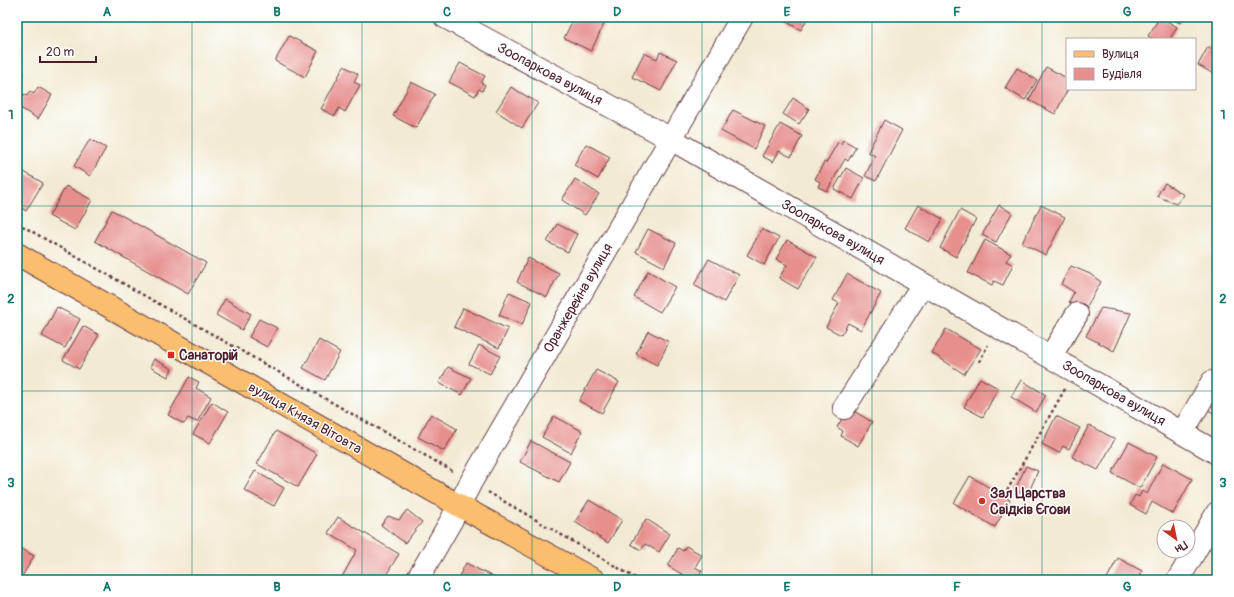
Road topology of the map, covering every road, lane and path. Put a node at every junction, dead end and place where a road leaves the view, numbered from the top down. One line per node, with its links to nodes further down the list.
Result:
1 (445, 17): 3 (street, Зоопаркова вулиця)
2 (742, 17): 3 (street, Оранжерейна вулиця)
3 (671, 139): 6 (street, Зоопаркова вулиця); 14 (street, Оранжерейна вулиця)
4 (17, 223): 14 (path)
5 (17, 254): 16 (main road, вулиця Князя Вітовта)
6 (923, 284): 8 (street, Зоопаркова вулиця); 11 (street)
7 (1077, 314): 8 (street)
8 (1050, 357): 9 (street, Зоопаркова вулиця)
9 (1075, 371): 12 (street, Зоопаркова вулиця); 15 (path)
10 (1212, 382): 12 (street)
11 (844, 408)
12 (1182, 433): 13 (street, Зоопаркова вулиця)
13 (1217, 453)
14 (471, 482): 16 (street, Оранжерейна вулиця); 20 (path)
15 (1004, 496)
16 (458, 505): 18 (street, Оранжерейна вулиця); 19 (main road, вулиця Князя Вітовта)
17 (1217, 512): 21 (street)
18 (417, 580)
19 (594, 580)
20 (639, 580)
21 (1178, 580)

